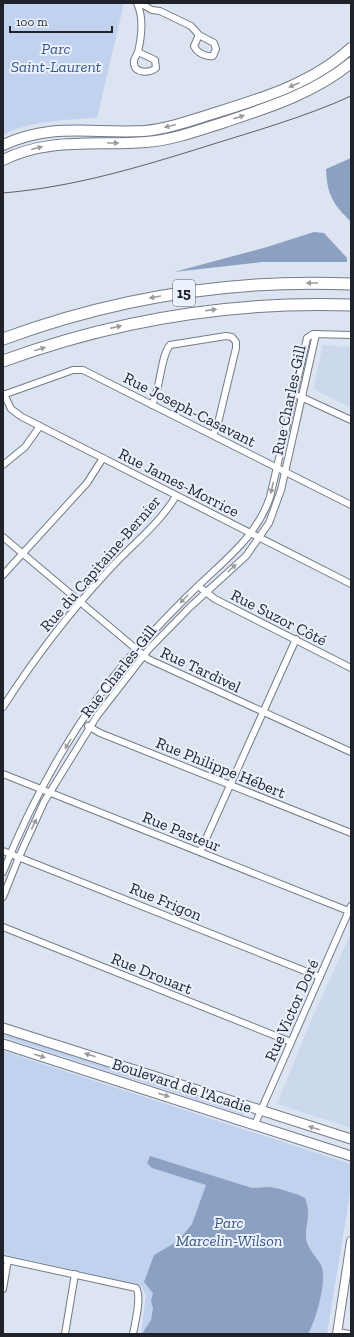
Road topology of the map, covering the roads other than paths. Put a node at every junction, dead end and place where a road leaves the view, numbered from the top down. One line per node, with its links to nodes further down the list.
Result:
1 (137, 3): 5 (street)
2 (140, 3): 3 (street)
3 (199, 35)
4 (351, 48): 7 (main road, one-way to 7)
5 (138, 52)
6 (351, 63): 8 (main road, one-way to 6)
7 (3, 145)
8 (3, 160)
9 (351, 284): 13 (highway, 15, one-way to 13)
10 (351, 305): 14 (highway, 15, one-way to 10)
11 (316, 334): 12 (street); 16 (street, Rue Charles-Gill); 17 (street, Rue Charles-Gill)
12 (351, 335)
13 (3, 339)
14 (3, 361)
15 (4, 394): 18 (street, Rue Joseph-Casavant); 20 (street, Rue James-Morrice)
16 (293, 394): 17 (street); 24 (street, Rue Charles-Gill)
17 (302, 396): 19 (street); 25 (street, Rue Charles-Gill)
18 (152, 405): 21 (street, Rue Joseph-Casavant); 21 (street)
19 (351, 420)
20 (40, 426): 22 (street, Rue James-Morrice); 23 (street)
21 (213, 435): 24 (street, Rue Joseph-Casavant)
22 (103, 458): 26 (street, Rue James-Morrice); 31 (street)
23 (3, 464)
24 (277, 467): 25 (street, Rue Joseph-Casavant); 28 (street, Rue Charles-Gill, one-way to 28)
25 (286, 472): 27 (street, Rue Joseph-Casavant); 30 (street, Rue Charles-Gill)
26 (176, 496): 28 (street, Rue James-Morrice); 36 (street, Rue du Capitaine-Bernier)
27 (351, 505)
28 (251, 533): 30 (street, Rue James-Morrice); 34 (street, Rue Charles-Gill)
29 (3, 537): 31 (street, Rue Tardivel)
30 (260, 538): 33 (street, Rue James-Morrice); 35 (street, Rue Charles-Gill, one-way to 30)
31 (22, 553): 32 (street); 36 (street, Rue Tardivel)
32 (3, 575)
33 (351, 584)
34 (198, 585): 35 (street, Rue Suzor Côté); 38 (street, Rue Charles-Gill, one-way to 38)
35 (205, 592): 37 (street, Rue Suzor Côté); 39 (street, Rue Charles-Gill)
36 (80, 602): 38 (street, Rue Tardivel); 41 (street, Rue du Capitaine-Bernier)
37 (296, 639): 40 (street, Rue Suzor Côté); 42 (street)
38 (136, 650): 39 (street, Rue Tardivel); 43 (street, Rue Charles-Gill)
39 (144, 656): 42 (street, Rue Tardivel); 44 (street, Rue Charles-Gill)
40 (351, 668)
41 (3, 707)
42 (263, 712): 45 (street, Rue Tardivel); 47 (street)
43 (82, 722): 44 (street, Rue Philippe Hébert); 48 (street, Rue Charles-Gill, one-way to 48)
44 (90, 727): 47 (street, Rue Philippe Hébert); 49 (street, Rue Charles-Gill)
45 (351, 752)
46 (3, 774): 48 (street, Rue Pasteur)
47 (230, 785): 50 (street, Rue Philippe Hébert); 52 (street)
48 (42, 789): 49 (street, Rue Pasteur); 53 (street, Rue Charles-Gill)
49 (50, 792): 52 (street, Rue Pasteur); 54 (street, Rue Charles-Gill, one-way to 49)
50 (351, 833)
51 (3, 851): 53 (street, Rue Frigon)
52 (200, 852): 57 (street, Rue Pasteur)
53 (10, 854): 54 (street, Rue Frigon); 55 (street, Rue Charles-Gill)
54 (19, 857): 56 (street, Rue Charles-Gill); 59 (street, Rue Frigon)
55 (3, 872)
56 (3, 897)
57 (350, 910): 59 (street, Rue Victor Doré)
58 (3, 928): 61 (street, Rue Drouart)
59 (320, 977): 61 (street, Rue Victor Doré)
60 (3, 1028): 63 (main road, Boulevard de l'Acadie, one-way to 60)
61 (291, 1042): 63 (street, Rue Victor Doré)
62 (3, 1044): 64 (main road, Boulevard de l'Acadie, one-way to 64)
63 (260, 1110): 64 (street, Rue Victor Doré); 65 (main road, Boulevard de l'Acadie, one-way to 63)
64 (255, 1124): 66 (main road, Boulevard de l'Acadie)
65 (351, 1139)
66 (351, 1156)
67 (351, 1241): 71 (street)
68 (5, 1260): 69 (street); 70 (street)
69 (75, 1274): 72 (street); 73 (street)
70 (3, 1289)
71 (337, 1333): 74 (street)
72 (64, 1334)
73 (133, 1334)
74 (350, 1334)

